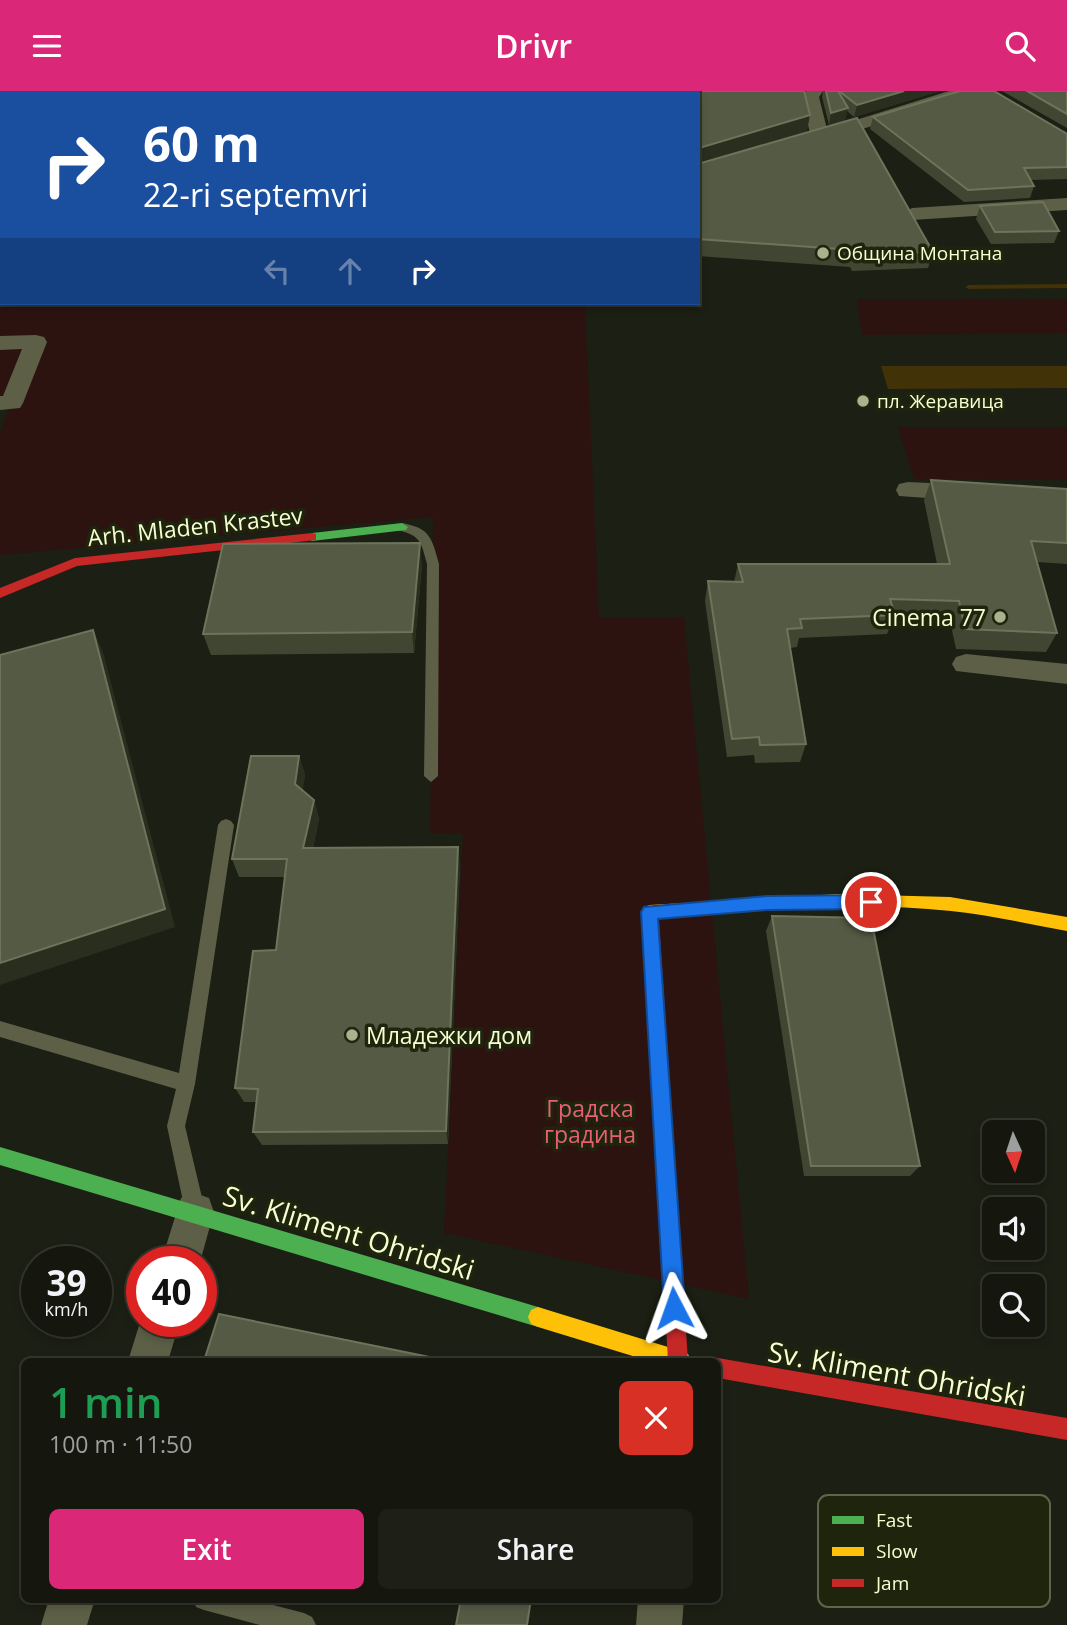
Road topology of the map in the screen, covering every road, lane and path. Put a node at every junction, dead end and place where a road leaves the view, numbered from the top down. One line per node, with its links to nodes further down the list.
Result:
1 (815, 91): 2 (street)
2 (967, 91)
3 (1067, 204): 4 (street)
4 (912, 214)
5 (0, 343): 6 (street)
6 (6, 403)
7 (908, 490): 8 (street)
8 (987, 494)
9 (402, 527): 10 (street, Arh. Mladen Krastev); 13 (lane)
10 (0, 593)
11 (966, 664): 12 (street)
12 (1067, 674)
13 (431, 776)
14 (226, 825): 17 (lane)
15 (1067, 925): 24 (street)
16 (0, 1029): 17 (lane)
17 (186, 1084): 19 (lane)
18 (0, 1156): 19 (street, Sv. Kliment Ohridski)
19 (195, 1212): 20 (street); 23 (street, Sv. Kliment Ohridski)
20 (185, 1246)
21 (155, 1337): 22 (street)
22 (149, 1358)
23 (669, 1358)
24 (679, 1358)
25 (721, 1369): 26 (street, Sv. Kliment Ohridski)
26 (1067, 1429)
27 (71, 1603): 30 (street)
28 (220, 1603): 31 (lane)
29 (661, 1603): 32 (street)
30 (64, 1625)
31 (304, 1625)
32 (659, 1625)

